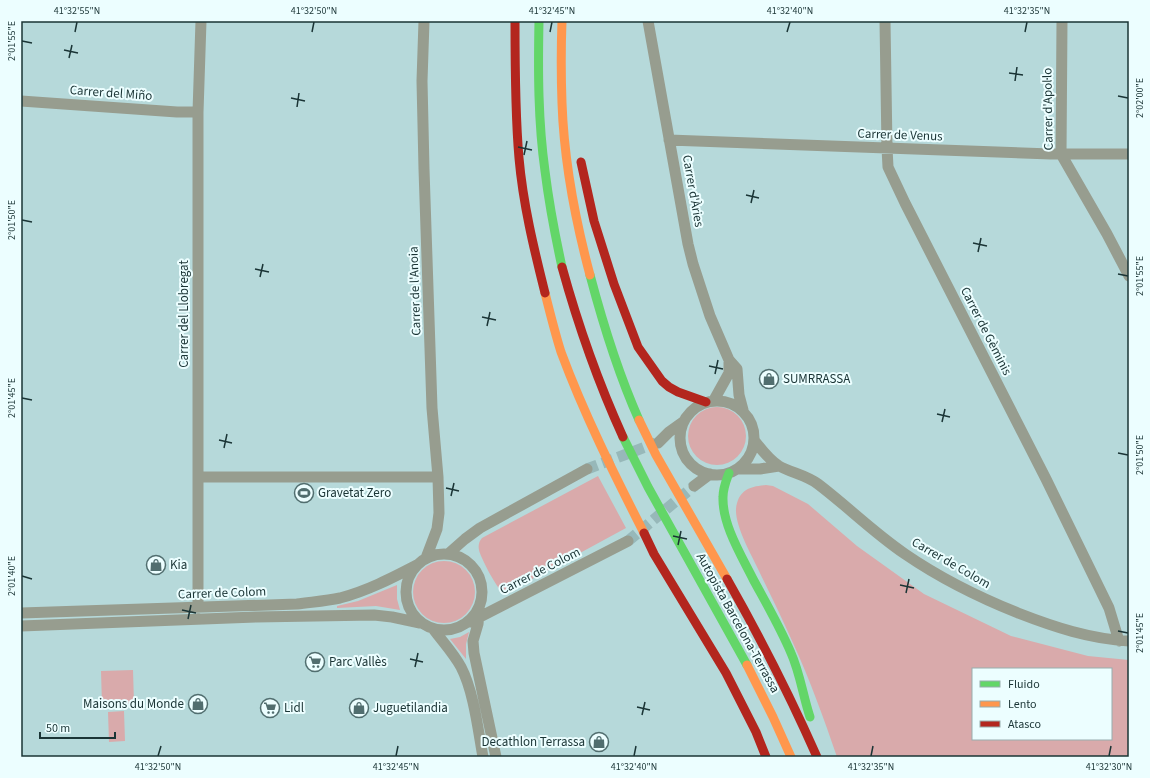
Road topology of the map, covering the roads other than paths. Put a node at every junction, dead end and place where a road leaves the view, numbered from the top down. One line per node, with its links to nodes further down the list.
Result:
1 (201, 21): 12 (street, Carrer del Llobregat)
2 (424, 21): 30 (street, Carrer de l'Anoia)
3 (539, 21): 49 (highway, Autopista Barcelona-Terrassa)
4 (562, 21): 50 (highway)
5 (567, 21): 10 (highway)
6 (648, 21): 13 (street, Carrer d'Àries)
7 (886, 21): 14 (street, Carrer de Gèminis)
8 (1062, 21): 16 (street, Carrer d'Apol·lo)
9 (514, 23): 48 (highway)
10 (571, 95)
11 (21, 100): 12 (street, Carrer del Miño)
12 (198, 112): 29 (street, Carrer del Llobregat)
13 (669, 140): 14 (street, Carrer de Venus); 19 (street, Carrer d'Àries)
14 (887, 148): 16 (street, Carrer de Venus); 45 (street, Carrer de Gèminis)
15 (579, 153): 20 (highway)
16 (1061, 154): 17 (street, Carrer de Venus); 18 (street, Carrer d'Apol·lo)
17 (1129, 154)
18 (1129, 276)
19 (730, 360): 20 (street); 21 (street, Carrer d'Àries)
20 (710, 401): 21 (street); 22 (street)
21 (743, 410): 23 (street)
22 (683, 422): 24 (street); 28 (street)
23 (754, 440): 25 (street, Carrer de Colom); 27 (street)
24 (658, 443)
25 (779, 466): 27 (street); 45 (street, Carrer de Colom)
26 (587, 469): 33 (street)
27 (733, 471): 28 (street); 51 (highway)
28 (710, 474): 31 (street)
29 (198, 477): 30 (street); 37 (street, Carrer del Llobregat)
30 (438, 477): 34 (street, Carrer de l'Anoia)
31 (694, 486)
32 (628, 541): 40 (street, Carrer de Colom)
33 (448, 554): 34 (street); 35 (street)
34 (421, 562): 37 (street, Carrer de Colom); 41 (street)
35 (480, 605): 40 (street); 42 (street)
36 (21, 607): 39 (street)
37 (198, 608): 39 (street, Carrer de Colom)
38 (21, 613): 39 (street, Carrer de Colom)
39 (33, 613)
40 (483, 616): 42 (street, Carrer de Colom); 47 (street)
41 (420, 623): 43 (street, Carrer de Colom); 44 (street)
42 (465, 624): 44 (street)
43 (21, 626)
44 (434, 630): 46 (street)
45 (1124, 641)
46 (483, 757)
47 (496, 757)
48 (766, 757)
49 (791, 757)
50 (817, 757)
51 (823, 757)

